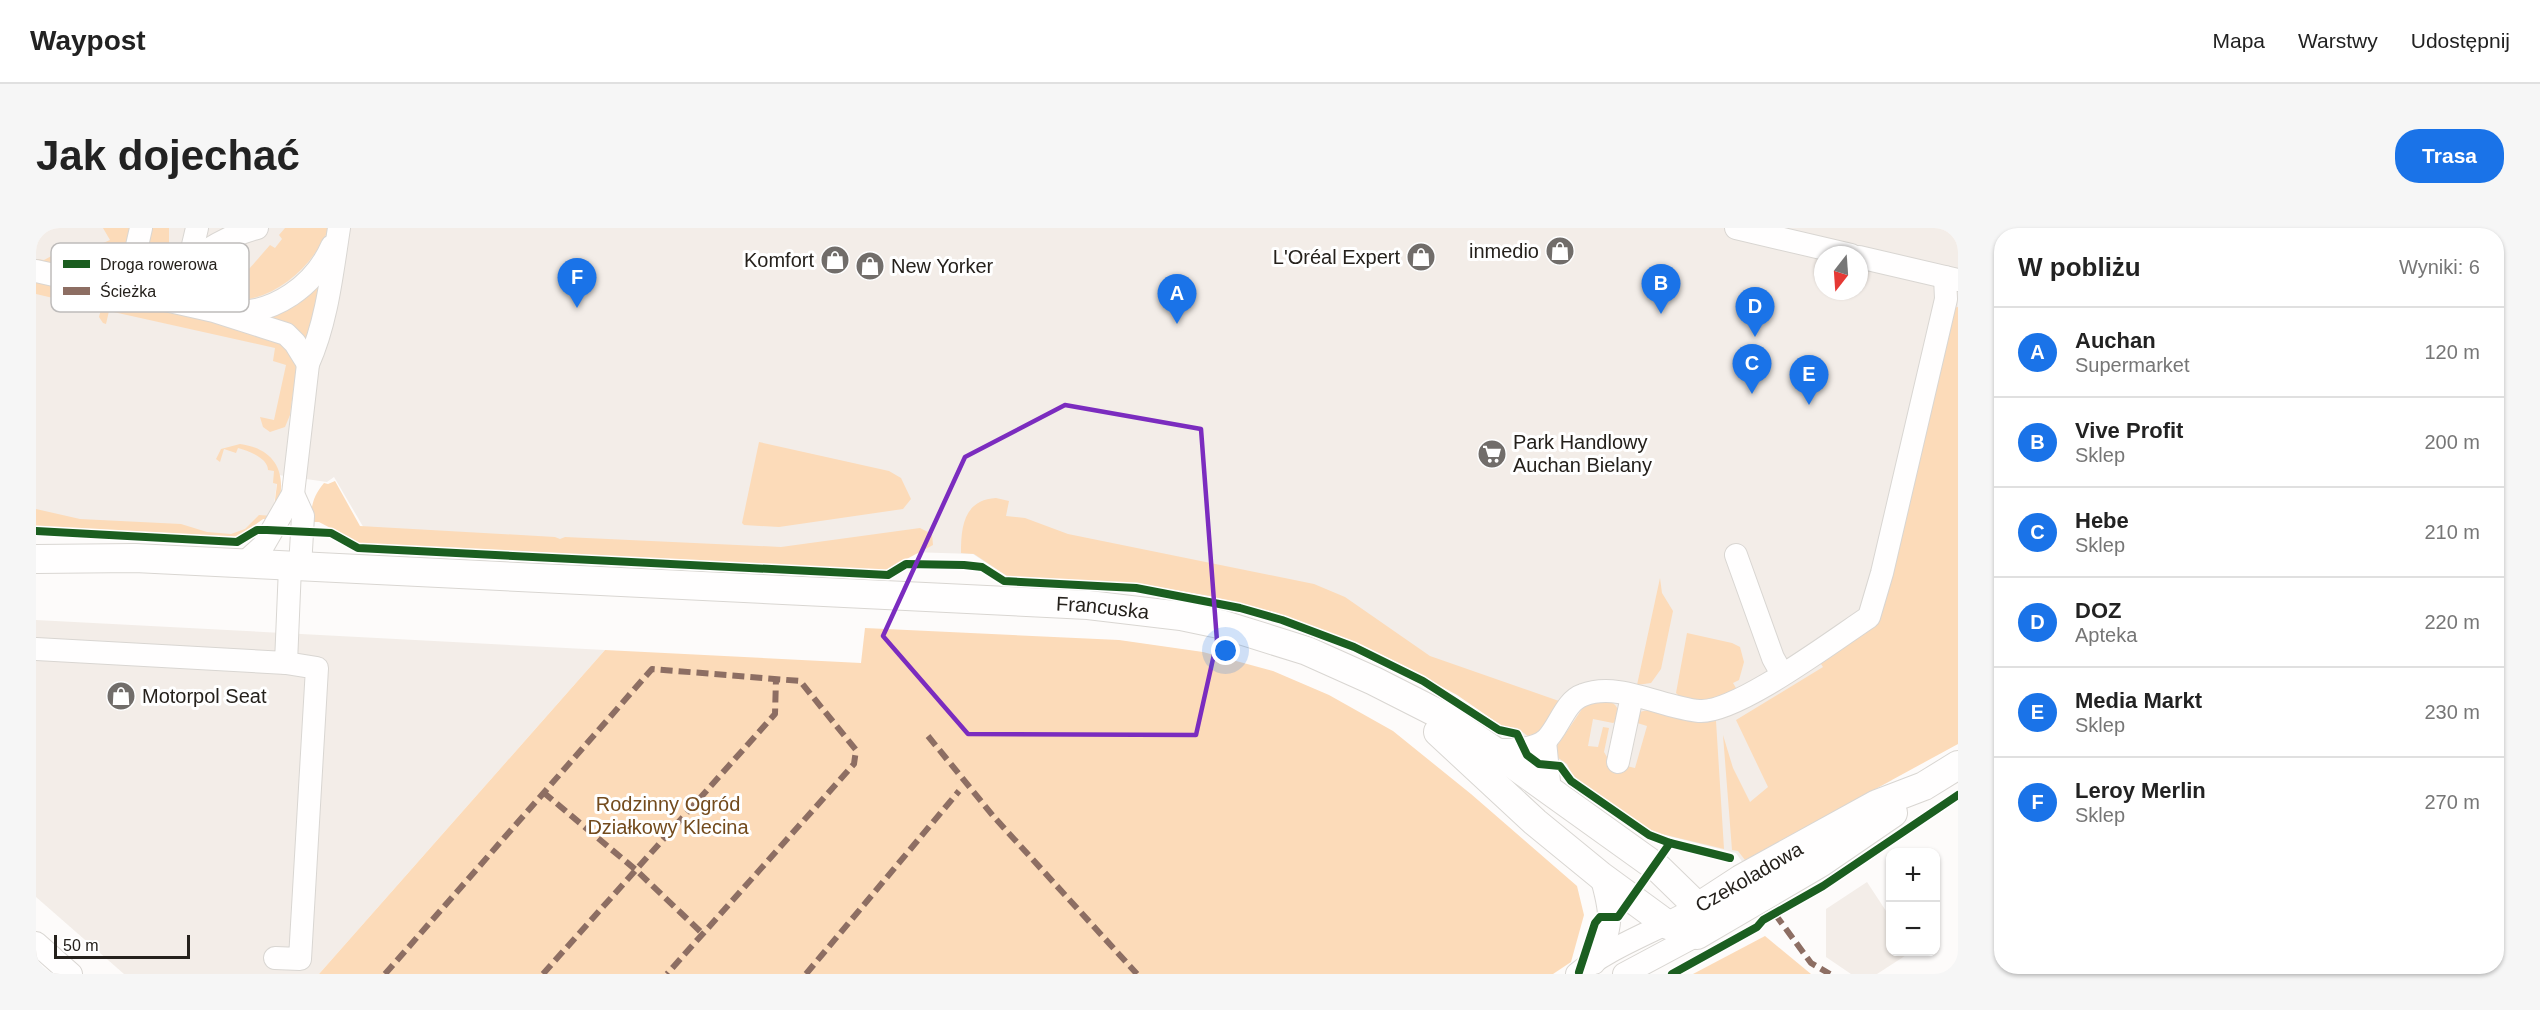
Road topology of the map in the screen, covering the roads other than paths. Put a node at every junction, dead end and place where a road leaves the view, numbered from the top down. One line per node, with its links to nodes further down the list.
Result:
1 (141, 228): 7 (street)
2 (196, 228): 8 (street)
3 (214, 228): 9 (street)
4 (1736, 228): 11 (street)
5 (247, 229): 10 (street)
6 (339, 230): 16 (street); 18 (street)
7 (138, 243)
8 (193, 243)
9 (203, 243)
10 (222, 243)
11 (1814, 246)
12 (1868, 259): 15 (street)
13 (36, 271): 14 (street)
14 (51, 274)
15 (1952, 278): 26 (street)
16 (249, 311)
17 (220, 312): 18 (street)
18 (308, 364): 19 (street)
19 (293, 494): 22 (street); 23 (street)
20 (1736, 555): 26 (street)
21 (36, 560): 22 (main road, Francuska)
22 (243, 564): 23 (main road, Francuska)
23 (295, 567): 25 (street); 28 (main road, Francuska)
24 (36, 649): 25 (street)
25 (286, 663): 38 (street)
26 (1782, 674): 27 (street)
27 (1632, 696): 29 (street); 31 (street)
28 (1402, 697): 30 (main road); 34 (main road)
29 (1545, 741): 30 (street); 33 (street)
30 (1493, 750): 33 (main road)
31 (1618, 762)
32 (1958, 765): 35 (main road, Czekoladowa)
33 (1550, 792): 35 (main road)
34 (1601, 876): 36 (main road); 39 (street)
35 (1698, 921): 36 (main road); 41 (street, Czekoladowa)
36 (1668, 925): 39 (street)
37 (36, 943): 40 (street)
38 (275, 958)
39 (1586, 968)
40 (71, 974)
41 (1624, 974)

